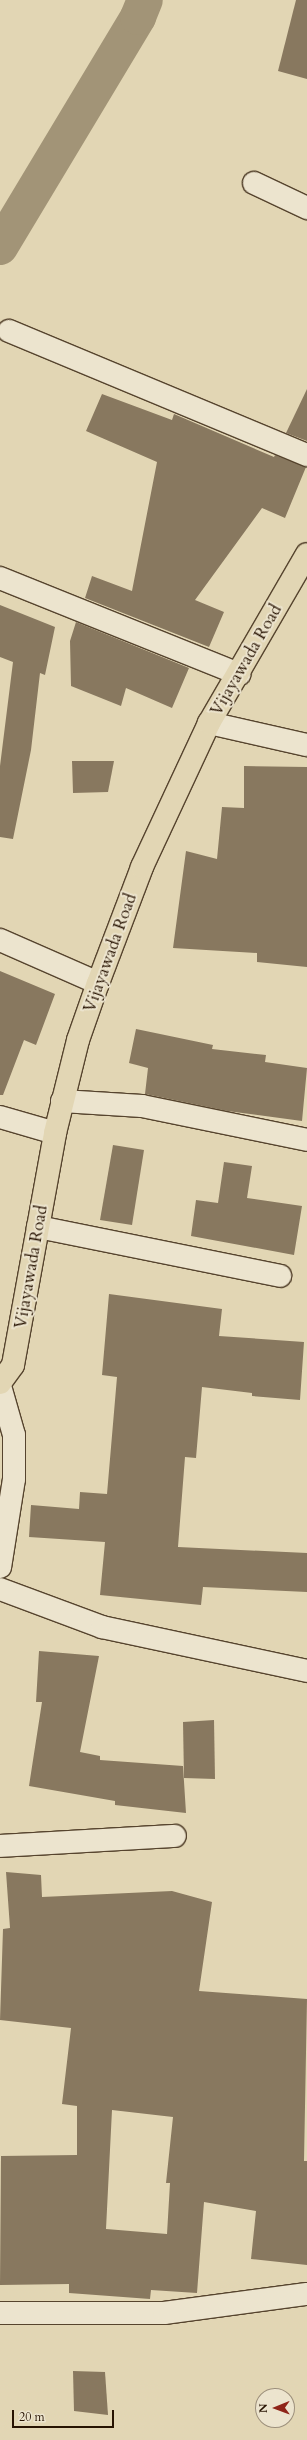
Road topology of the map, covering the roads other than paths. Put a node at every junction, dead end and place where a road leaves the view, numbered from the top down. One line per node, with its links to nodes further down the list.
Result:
1 (254, 183): 2 (street)
2 (307, 208)
3 (9, 331): 4 (street)
4 (307, 455)
5 (307, 554): 7 (main road, Vijayawada Road)
6 (0, 578): 7 (street)
7 (239, 674): 8 (main road, Vijayawada Road)
8 (209, 723): 9 (street); 11 (main road, Vijayawada Road)
9 (307, 745)
10 (0, 940): 11 (street)
11 (98, 983): 12 (main road, Vijayawada Road)
12 (62, 1101): 14 (main road, Vijayawada Road); 15 (street)
13 (0, 1117): 14 (street)
14 (55, 1133): 16 (main road, Vijayawada Road)
15 (307, 1140)
16 (38, 1227): 17 (street); 18 (main road, Vijayawada Road)
17 (280, 1276)
18 (0, 1384): 19 (street)
19 (0, 1567)
20 (0, 1588): 21 (street)
21 (307, 1671)
22 (175, 1836): 23 (street)
23 (0, 1846)
24 (307, 2294): 25 (street)
25 (0, 2313)

